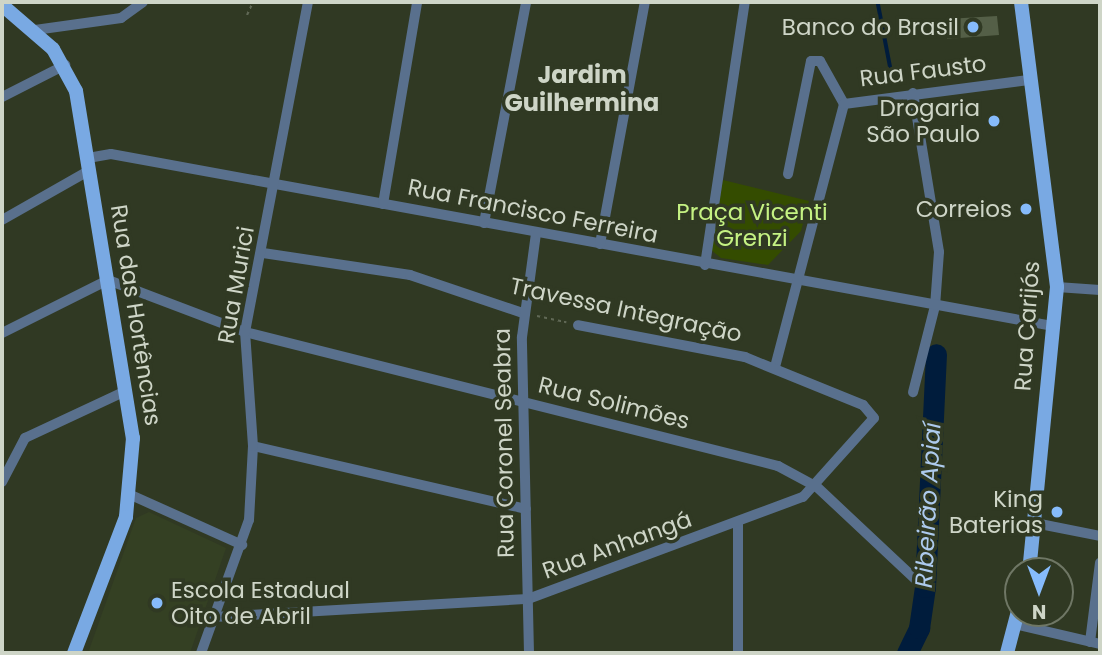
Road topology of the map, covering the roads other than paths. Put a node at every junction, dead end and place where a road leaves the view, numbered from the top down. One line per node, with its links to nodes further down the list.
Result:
1 (143, 2): 9 (street)
2 (308, 2): 17 (street, Rua Murici)
3 (417, 2): 18 (street)
4 (526, 2): 20 (street)
5 (645, 2): 22 (street)
6 (745, 2): 24 (street)
7 (1021, 2): 11 (main road, Rua Carijós)
8 (2, 5): 9 (main road, Rua das Hortências)
9 (35, 30): 10 (main road, Rua das Hortências)
10 (65, 65): 13 (street); 15 (main road, Rua das Hortências)
11 (1028, 80): 12 (street, Rua Fausto); 27 (main road, Rua Carijós)
12 (913, 93): 14 (street, Rua Fausto); 29 (street)
13 (2, 97)
14 (844, 104): 16 (street); 26 (street, Rua Fausto)
15 (89, 164): 17 (street, Rua Francisco Ferreira); 19 (street); 25 (main road, Rua das Hortências)
16 (788, 174)
17 (276, 184): 18 (street, Rua Francisco Ferreira); 23 (street, Rua Murici)
18 (383, 204): 20 (street, Rua Francisco Ferreira)
19 (2, 220)
20 (484, 223): 21 (street, Rua Francisco Ferreira)
21 (536, 233): 22 (street, Rua Francisco Ferreira); 30 (street, Rua Coronel Seabra)
22 (600, 244): 24 (street, Rua Francisco Ferreira)
23 (262, 253): 30 (street, Travessa Integração); 33 (street, Rua Murici)
24 (705, 265): 26 (street, Rua Francisco Ferreira)
25 (108, 280): 33 (street, Rua Solimões); 34 (street); 36 (main road, Rua das Hortências)
26 (796, 280): 29 (street, Rua Francisco Ferreira); 35 (street, Rua Fausto)
27 (1057, 287): 28 (street); 32 (main road, Rua Carijós)
28 (1100, 290)
29 (935, 306): 32 (street, Rua Francisco Ferreira); 37 (street)
30 (523, 313): 38 (street, Rua Coronel Seabra)
31 (578, 325): 35 (street, Travessa Integração)
32 (1053, 326): 46 (main road, Rua Carijós)
33 (244, 332): 38 (street, Rua Solimões); 40 (street, Rua Murici)
34 (2, 334)
35 (775, 367): 39 (street, Travessa Integração)
36 (126, 391): 41 (street); 43 (main road, Rua das Hortências)
37 (913, 392)
38 (523, 401): 42 (street, Rua Solimões); 44 (street, Rua Coronel Seabra)
39 (871, 425): 42 (street, Rua Anhangá)
40 (253, 446): 44 (street); 48 (street, Rua Murici)
41 (2, 482)
42 (817, 487): 45 (street, Rua Anhangá); 51 (street, Rua Solimões)
43 (131, 495): 48 (street); 57 (main road, Rua das Hortências)
44 (526, 509): 52 (street, Rua Coronel Seabra)
45 (738, 523): 52 (street, Rua Anhangá); 60 (street)
46 (1035, 523): 47 (street); 49 (main road, Rua Carijós)
47 (1100, 536)
48 (242, 545): 53 (street, Rua Murici)
49 (1031, 557)
50 (1100, 563): 56 (street)
51 (915, 579)
52 (528, 599): 53 (street, Rua Anhangá); 59 (street, Rua Coronel Seabra)
53 (214, 617): 58 (street, Rua Murici)
54 (1014, 627): 61 (main road)
55 (1044, 627): 56 (street)
56 (1095, 643)
57 (74, 653)
58 (201, 653)
59 (529, 653)
60 (738, 653)
61 (1007, 653)

